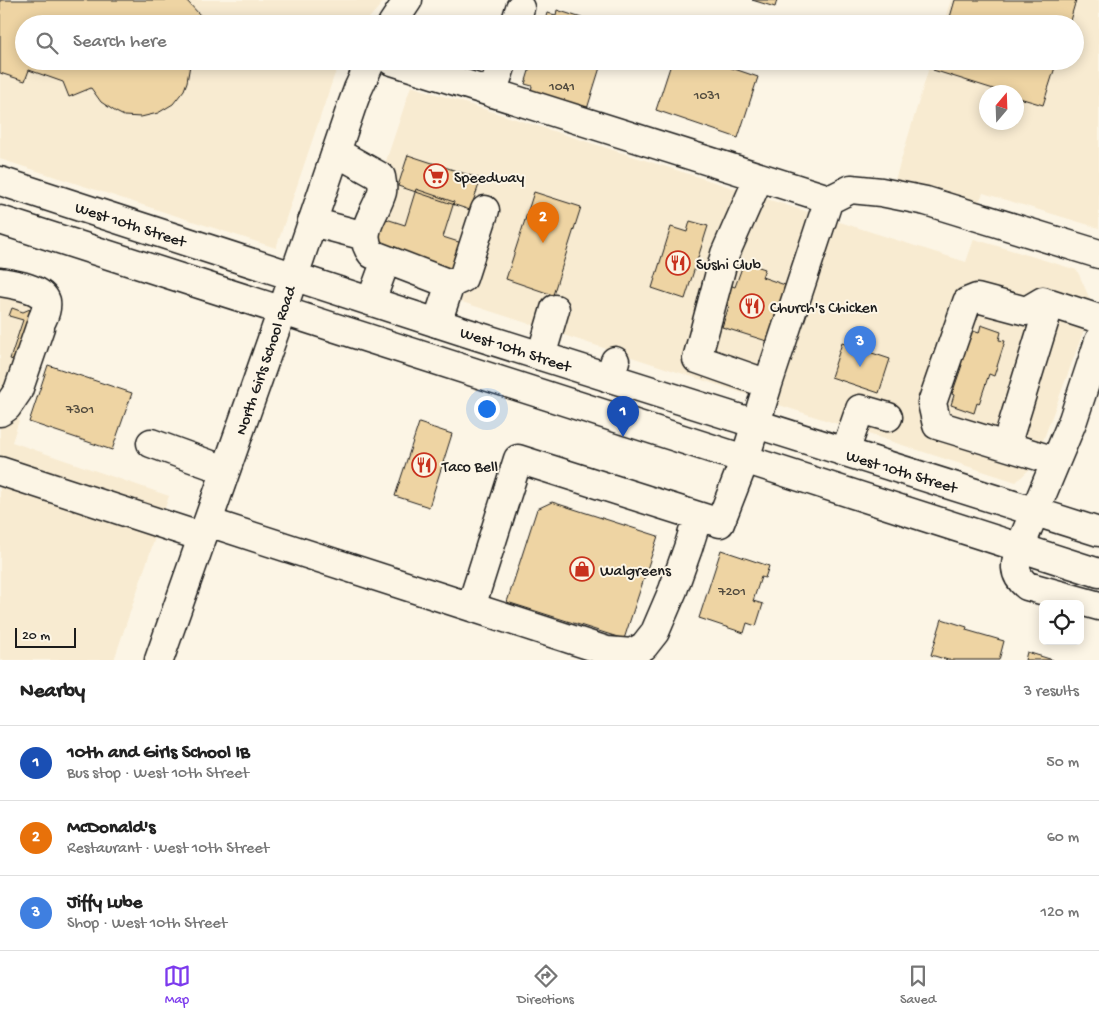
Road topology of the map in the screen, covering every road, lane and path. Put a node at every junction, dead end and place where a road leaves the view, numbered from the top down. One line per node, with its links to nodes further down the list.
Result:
1 (408, 0): 2 (main road)
2 (398, 15)
3 (367, 70): 7 (main road, North Girls School Road)
4 (420, 70): 6 (main road)
5 (499, 70): 6 (main road)
6 (492, 93): 8 (main road)
7 (336, 152): 13 (main road, North Girls School Road); 14 (main road)
8 (759, 177): 10 (main road); 29 (main road)
9 (0, 181): 17 (main road, West 10th Street)
10 (829, 199): 15 (main road); 29 (main road)
11 (485, 210): 20 (main road)
12 (0, 220): 24 (main road)
13 (312, 222): 14 (main road); 17 (main road, North Girls School Road)
14 (365, 236): 16 (main road)
15 (1099, 254)
16 (386, 260): 20 (main road); 21 (main road)
17 (294, 276): 21 (main road, West 10th Street); 24 (main road, North Girls School Road)
18 (0, 282): 30 (main road)
19 (981, 283): 22 (main road)
20 (450, 284): 26 (main road)
21 (371, 301): 26 (main road, West 10th Street)
22 (1046, 302): 25 (main road); 34 (main road); 34 (main road)
23 (555, 309): 28 (main road)
24 (282, 310): 36 (main road); 38 (main road, North Girls School Road)
25 (1099, 319)
26 (437, 322): 28 (main road, West 10th Street)
27 (1099, 341): 37 (main road)
28 (541, 356): 32 (main road, West 10th Street)
29 (768, 384): 32 (main road)
30 (0, 412)
31 (888, 417): 35 (main road)
32 (756, 424): 35 (main road, West 10th Street); 36 (main road)
33 (151, 443): 38 (main road)
34 (1006, 446): 37 (main road)
35 (845, 452): 40 (main road, West 10th Street)
36 (745, 459): 41 (main road); 44 (main road)
37 (1055, 461): 40 (main road)
38 (225, 470): 42 (main road, North Girls School Road)
39 (0, 471): 42 (main road)
40 (1034, 511): 43 (main road, West 10th Street); 44 (main road)
41 (698, 516): 47 (main road); 47 (main road)
42 (205, 529): 47 (main road); 48 (main road, North Girls School Road)
43 (1099, 532)
44 (1020, 547): 45 (main road); 46 (main road)
45 (1099, 573)
46 (1099, 606)
47 (471, 607)
48 (159, 660)

